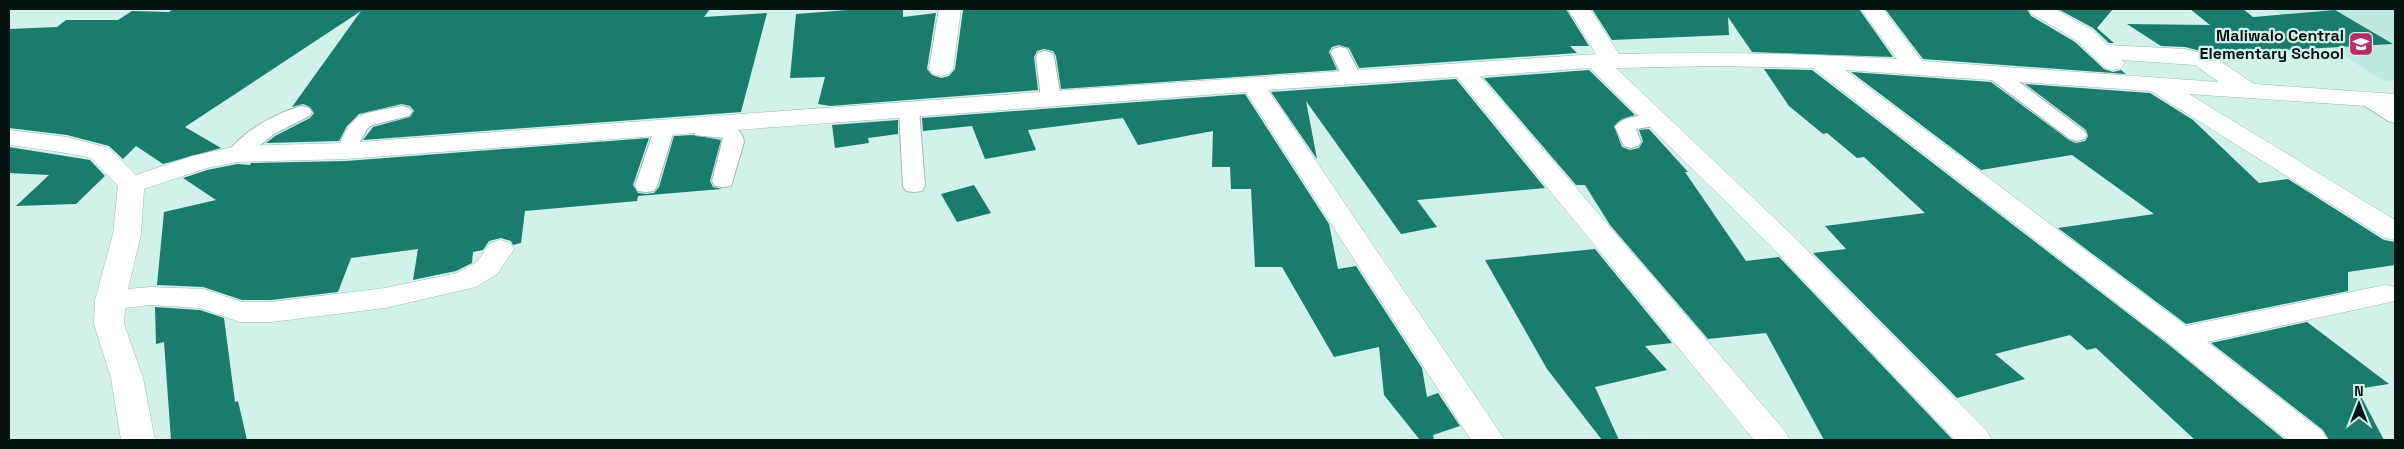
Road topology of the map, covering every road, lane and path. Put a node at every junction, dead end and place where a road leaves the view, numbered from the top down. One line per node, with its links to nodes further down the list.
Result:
1 (950, 9): 11 (street)
2 (1579, 9): 8 (street)
3 (1872, 9): 10 (street)
4 (2040, 9): 5 (street)
5 (2101, 52): 15 (street); 17 (street)
6 (1340, 53): 14 (lane)
7 (1045, 57): 18 (lane)
8 (1604, 61): 9 (street); 12 (street); 25 (street)
9 (1819, 61): 10 (street); 41 (street)
10 (1914, 67): 13 (street)
11 (941, 69)
12 (1463, 70): 14 (street); 44 (street)
13 (1995, 73): 15 (street); 28 (lane)
14 (1352, 78): 16 (street)
15 (2144, 83): 17 (street); 37 (street)
16 (1253, 84): 18 (street); 43 (street)
17 (2247, 90): 19 (street)
18 (1051, 99): 21 (street)
19 (2369, 100): 20 (street); 24 (lane)
20 (2395, 102)
21 (909, 109): 26 (street); 36 (lane)
22 (302, 112): 32 (lane)
23 (402, 112): 31 (lane)
24 (2395, 117)
25 (1657, 120): 30 (lane); 45 (street)
26 (702, 125): 27 (street); 33 (lane)
27 (665, 127): 31 (street); 35 (lane)
28 (2077, 134)
29 (9, 138): 34 (street)
30 (1631, 142)
31 (346, 151): 32 (street)
32 (237, 154): 34 (street)
33 (723, 181)
34 (131, 185): 40 (street)
35 (646, 186)
36 (914, 186)
37 (2395, 232)
38 (500, 249): 40 (street)
39 (2392, 296): 41 (street)
40 (110, 300): 42 (street)
41 (2180, 337): 46 (street)
42 (138, 440)
43 (1488, 440)
44 (1773, 440)
45 (1975, 440)
46 (2310, 440)

